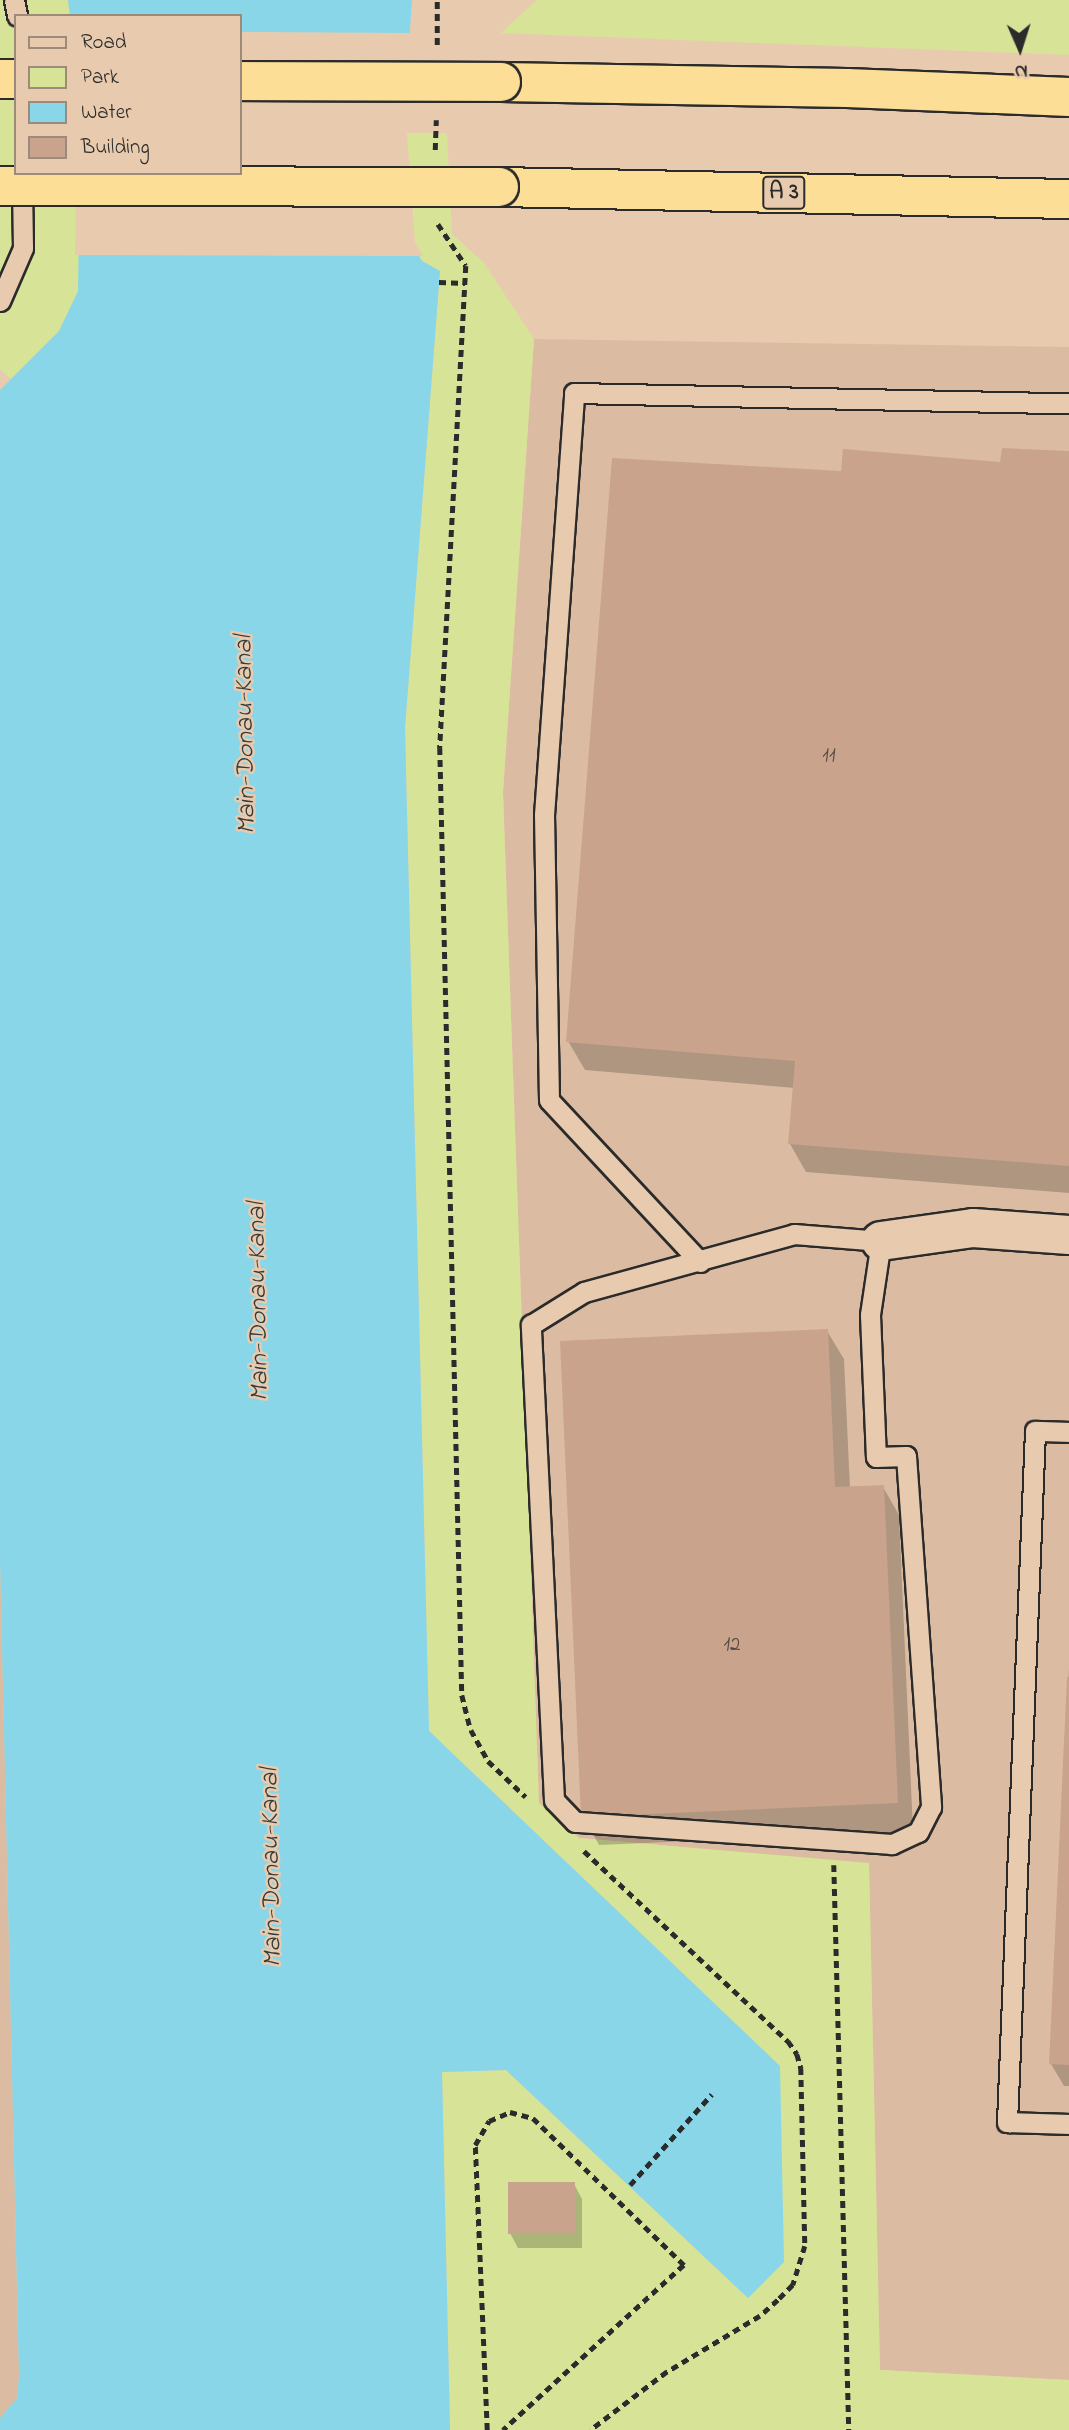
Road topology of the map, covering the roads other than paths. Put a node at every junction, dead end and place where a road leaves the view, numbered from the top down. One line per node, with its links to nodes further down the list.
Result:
1 (242, 81): 2 (highway, bridge)
2 (1069, 97)
3 (22, 175): 6 (lane)
4 (0, 186): 5 (highway, A 3, bridge)
5 (1069, 199)
6 (0, 301)
7 (1069, 403): 10 (lane)
8 (1069, 1236): 9 (street)
9 (881, 1241): 10 (lane); 10 (lane)
10 (700, 1262)
11 (1069, 1432): 12 (lane)
12 (1069, 2124)

